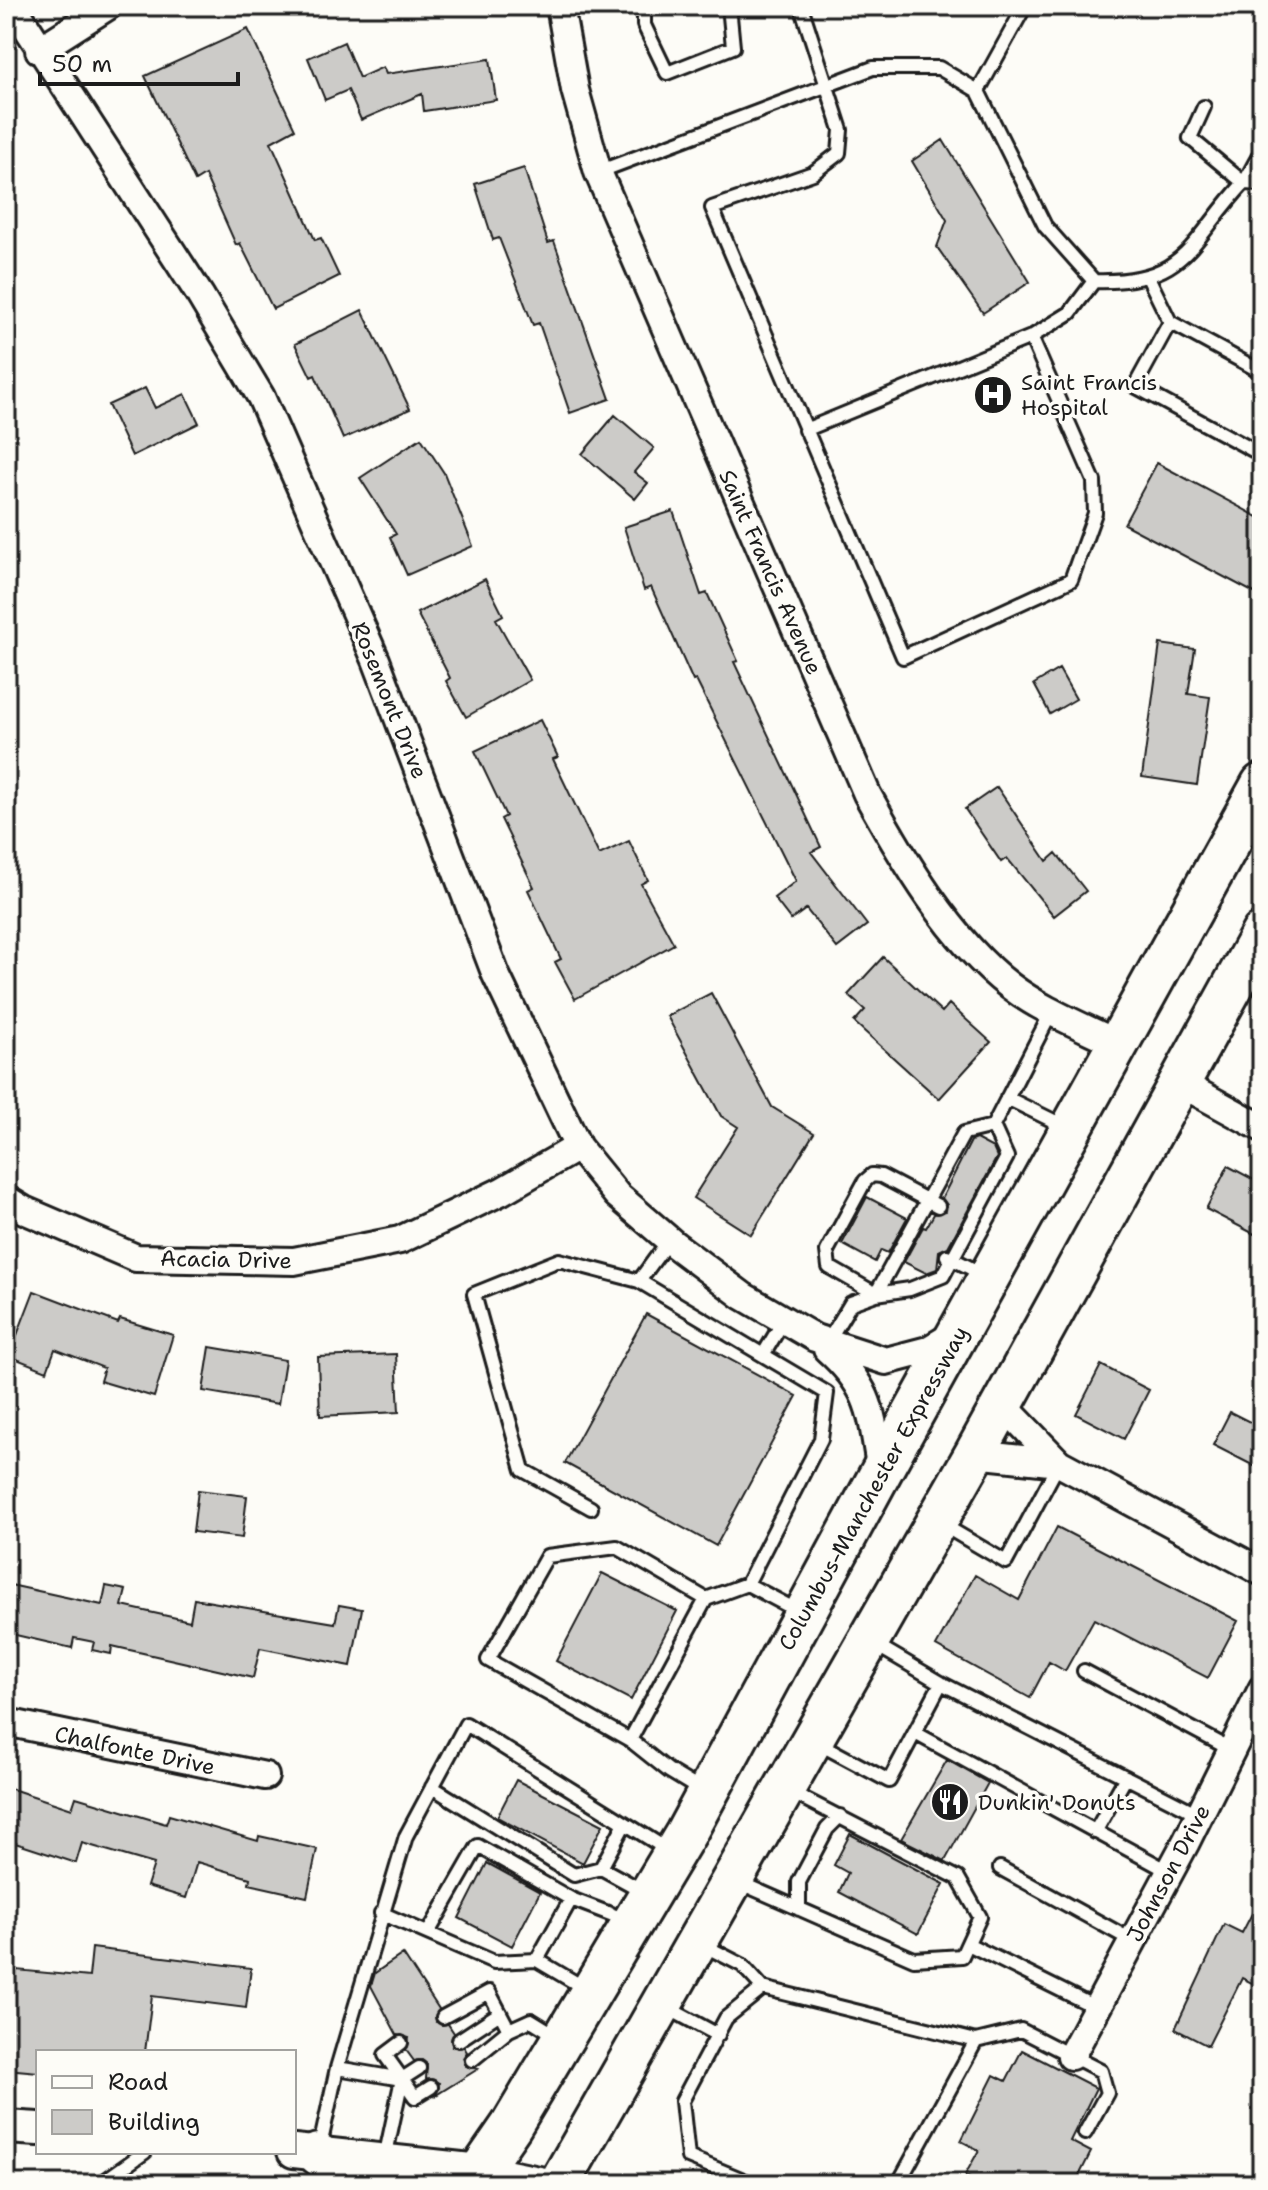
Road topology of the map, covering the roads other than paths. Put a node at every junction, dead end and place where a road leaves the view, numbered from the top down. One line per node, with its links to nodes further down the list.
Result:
1 (13, 6): 8 (street, Rosemont Drive)
2 (108, 6): 8 (street)
3 (560, 6): 13 (street, Saint Francis Avenue)
4 (644, 6): 5 (lane)
5 (729, 6)
6 (801, 6): 9 (lane)
7 (1025, 6): 10 (lane)
8 (39, 50): 32 (street, Rosemont Drive)
9 (825, 86): 10 (lane); 13 (lane); 21 (lane)
10 (978, 91): 17 (lane)
11 (1204, 107): 14 (lane)
12 (1262, 150): 14 (lane)
13 (598, 172): 25 (street, Saint Francis Avenue)
14 (1244, 183): 15 (lane); 16 (lane)
15 (1262, 184)
16 (1148, 277): 17 (lane); 18 (lane)
17 (1094, 281): 19 (lane)
18 (1170, 322): 20 (lane); 22 (lane)
19 (1031, 337): 21 (lane); 21 (lane)
20 (1262, 372)
21 (805, 430)
22 (1262, 455)
23 (1262, 784): 26 (main road, Columbus-Manchester Expressway)
24 (1262, 933): 27 (main road)
25 (1052, 1011): 26 (street, Saint Francis Avenue); 28 (lane)
26 (1118, 1044): 31 (main road, Columbus-Manchester Expressway)
27 (1180, 1083): 30 (street); 44 (main road)
28 (1007, 1098): 29 (lane); 31 (lane)
29 (993, 1126): 34 (lane); 36 (lane)
30 (1262, 1128)
31 (1071, 1130): 37 (main road, Columbus-Manchester Expressway)
32 (578, 1147): 33 (street, Acacia Drive); 35 (street, Rosemont Drive)
33 (6, 1199)
34 (933, 1203): 39 (lane); 39 (lane)
35 (669, 1240): 38 (lane); 40 (street, Rosemont Drive)
36 (950, 1257): 37 (lane); 39 (lane)
37 (989, 1277): 41 (main road, Columbus-Manchester Expressway)
38 (639, 1281): 43 (lane); 48 (lane)
39 (876, 1294): 42 (lane)
40 (784, 1320): 42 (street, Rosemont Drive); 43 (lane)
41 (959, 1331): 42 (street, Rosemont Drive); 47 (main road, Columbus-Manchester Expressway)
42 (821, 1341): 47 (street, Rosemont Drive)
43 (763, 1355): 51 (lane)
44 (1002, 1404): 45 (main road); 46 (street)
45 (975, 1454): 46 (street); 49 (main road)
46 (1059, 1463): 49 (lane); 50 (street)
47 (881, 1472): 53 (main road, Columbus-Manchester Expressway)
48 (591, 1508)
49 (936, 1522): 54 (main road)
50 (1262, 1572)
51 (747, 1584): 52 (lane); 53 (lane)
52 (706, 1599): 60 (lane); 60 (lane)
53 (804, 1615): 67 (main road, Columbus-Manchester Expressway)
54 (869, 1641): 56 (lane); 61 (main road)
55 (1084, 1671): 62 (lane)
56 (941, 1683): 59 (lane); 64 (lane)
57 (1262, 1689): 62 (street, Johnson Drive)
58 (6, 1722): 63 (street, Chalfonte Drive)
59 (915, 1733): 61 (lane); 71 (lane)
60 (630, 1740): 67 (lane)
61 (813, 1741): 66 (main road)
62 (1232, 1750): 68 (street, Johnson Drive)
63 (265, 1776)
64 (1126, 1777): 68 (lane); 71 (lane)
65 (432, 1787): 70 (lane); 73 (lane); 80 (lane)
66 (785, 1789): 69 (lane); 76 (main road)
67 (708, 1794): 72 (main road, Columbus-Manchester Expressway)
68 (1200, 1815): 75 (street, Johnson Drive)
69 (840, 1816): 79 (lane); 84 (lane)
70 (625, 1823): 72 (lane); 73 (lane)
71 (1095, 1832): 75 (lane)
72 (674, 1854): 78 (main road, Columbus-Manchester Expressway)
73 (601, 1868): 78 (lane)
74 (1000, 1868): 82 (lane)
75 (1170, 1872): 82 (street, Johnson Drive)
76 (733, 1880): 79 (lane); 83 (main road)
77 (571, 1899): 78 (lane); 81 (lane); 85 (lane)
78 (641, 1909): 87 (main road, Columbus-Manchester Expressway)
79 (799, 1909): 84 (lane)
80 (381, 1913): 81 (lane); 100 (lane)
81 (428, 1933): 85 (lane)
82 (1133, 1941): 89 (street, Johnson Drive)
83 (697, 1942): 86 (lane); 88 (main road)
84 (968, 1944): 89 (lane)
85 (537, 1960): 87 (lane)
86 (763, 1988): 93 (lane); 96 (lane)
87 (591, 1992): 95 (main road, Columbus-Manchester Expressway)
88 (662, 2005): 93 (lane); 113 (main road)
89 (1097, 2008): 98 (street, Johnson Drive)
90 (500, 2013): 91 (lane); 92 (lane); 94 (lane)
91 (443, 2017)
92 (509, 2030): 95 (lane); 99 (lane)
93 (718, 2035): 114 (lane)
94 (459, 2040)
95 (563, 2040): 110 (main road, Columbus-Manchester Expressway)
96 (976, 2041): 98 (lane); 115 (lane)
97 (401, 2043): 102 (lane)
98 (1071, 2056): 106 (lane)
99 (472, 2060)
100 (337, 2068): 102 (lane); 107 (lane)
101 (419, 2068): 102 (lane)
102 (402, 2079): 103 (lane); 109 (lane)
103 (431, 2087)
104 (6, 2127): 105 (street)
105 (36, 2129)
106 (1085, 2133)
107 (306, 2152): 109 (main road)
108 (142, 2154): 111 (lane)
109 (370, 2172): 110 (street)
110 (476, 2177): 112 (street)
111 (100, 2184)
112 (544, 2184)
113 (559, 2184)
114 (753, 2184)
115 (898, 2184)

